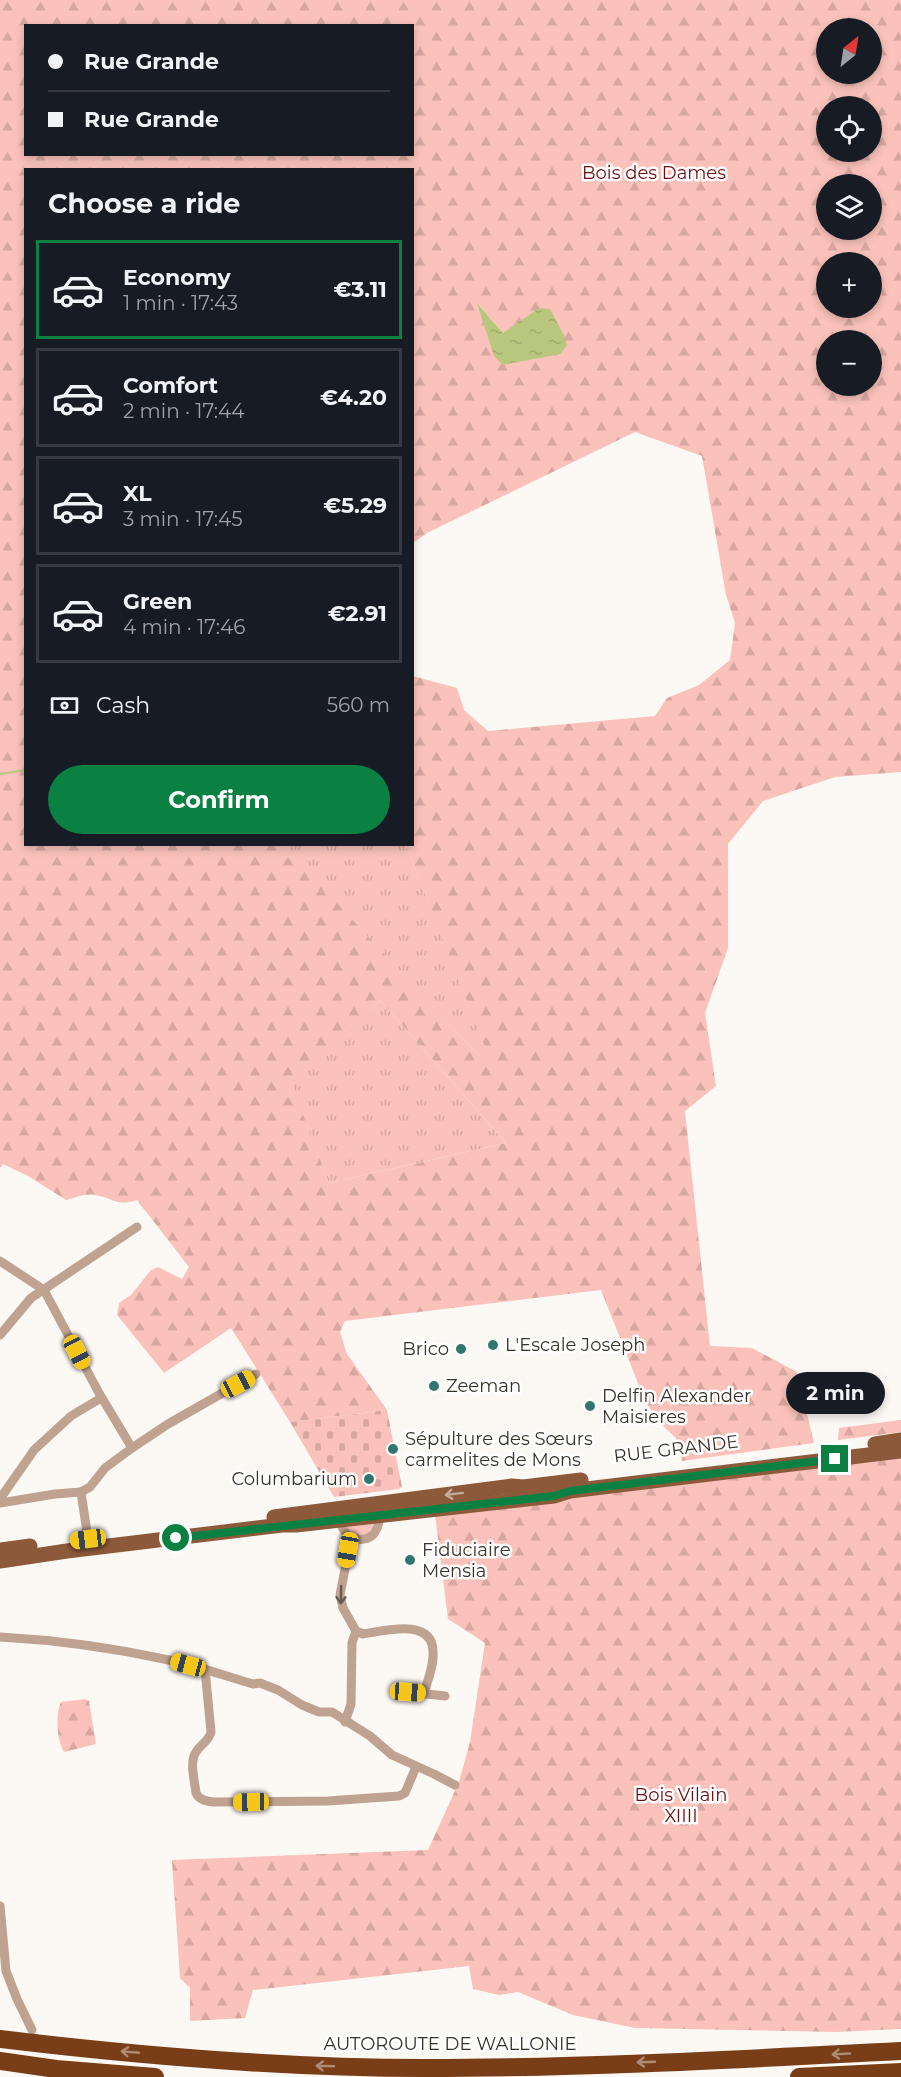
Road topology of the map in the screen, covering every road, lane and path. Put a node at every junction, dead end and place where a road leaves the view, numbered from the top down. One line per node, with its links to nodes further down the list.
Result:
1 (137, 1227): 3 (street)
2 (0, 1261): 3 (street)
3 (44, 1290): 4 (street); 6 (street)
4 (0, 1335)
5 (256, 1374): 8 (street)
6 (101, 1398): 8 (street); 11 (street)
7 (901, 1440): 12 (main road, RUE GRANDE, one-way to 12)
8 (132, 1448): 10 (street)
9 (901, 1451): 13 (main road, RUE GRANDE)
10 (81, 1492): 11 (street); 14 (street)
11 (0, 1501)
12 (344, 1514): 13 (main road, RUE GRANDE); 14 (main road, RUE GRANDE); 15 (street); 17 (main road, RUE GRANDE)
13 (380, 1515): 15 (street)
14 (88, 1539): 16 (main road, RUE GRANDE)
15 (354, 1539): 18 (street, one-way to 18)
16 (0, 1550)
17 (0, 1561)
18 (356, 1631): 22 (street); 24 (street)
19 (0, 1637): 20 (street)
20 (205, 1669): 24 (street); 25 (street)
21 (408, 1692): 22 (street)
22 (424, 1693): 23 (street)
23 (445, 1696)
24 (345, 1722): 25 (street)
25 (416, 1767): 26 (street)
26 (455, 1785)
27 (0, 1906): 28 (street)
28 (32, 2030)
29 (0, 2039): 30 (highway, AUTOROUTE DE WALLONIE, one-way to 29)
30 (900, 2051)
31 (0, 2061): 34 (highway)
32 (901, 2072): 33 (highway)
33 (880, 2073): 35 (highway); 36 (highway)
34 (155, 2077)
35 (799, 2077)
36 (900, 2077)

